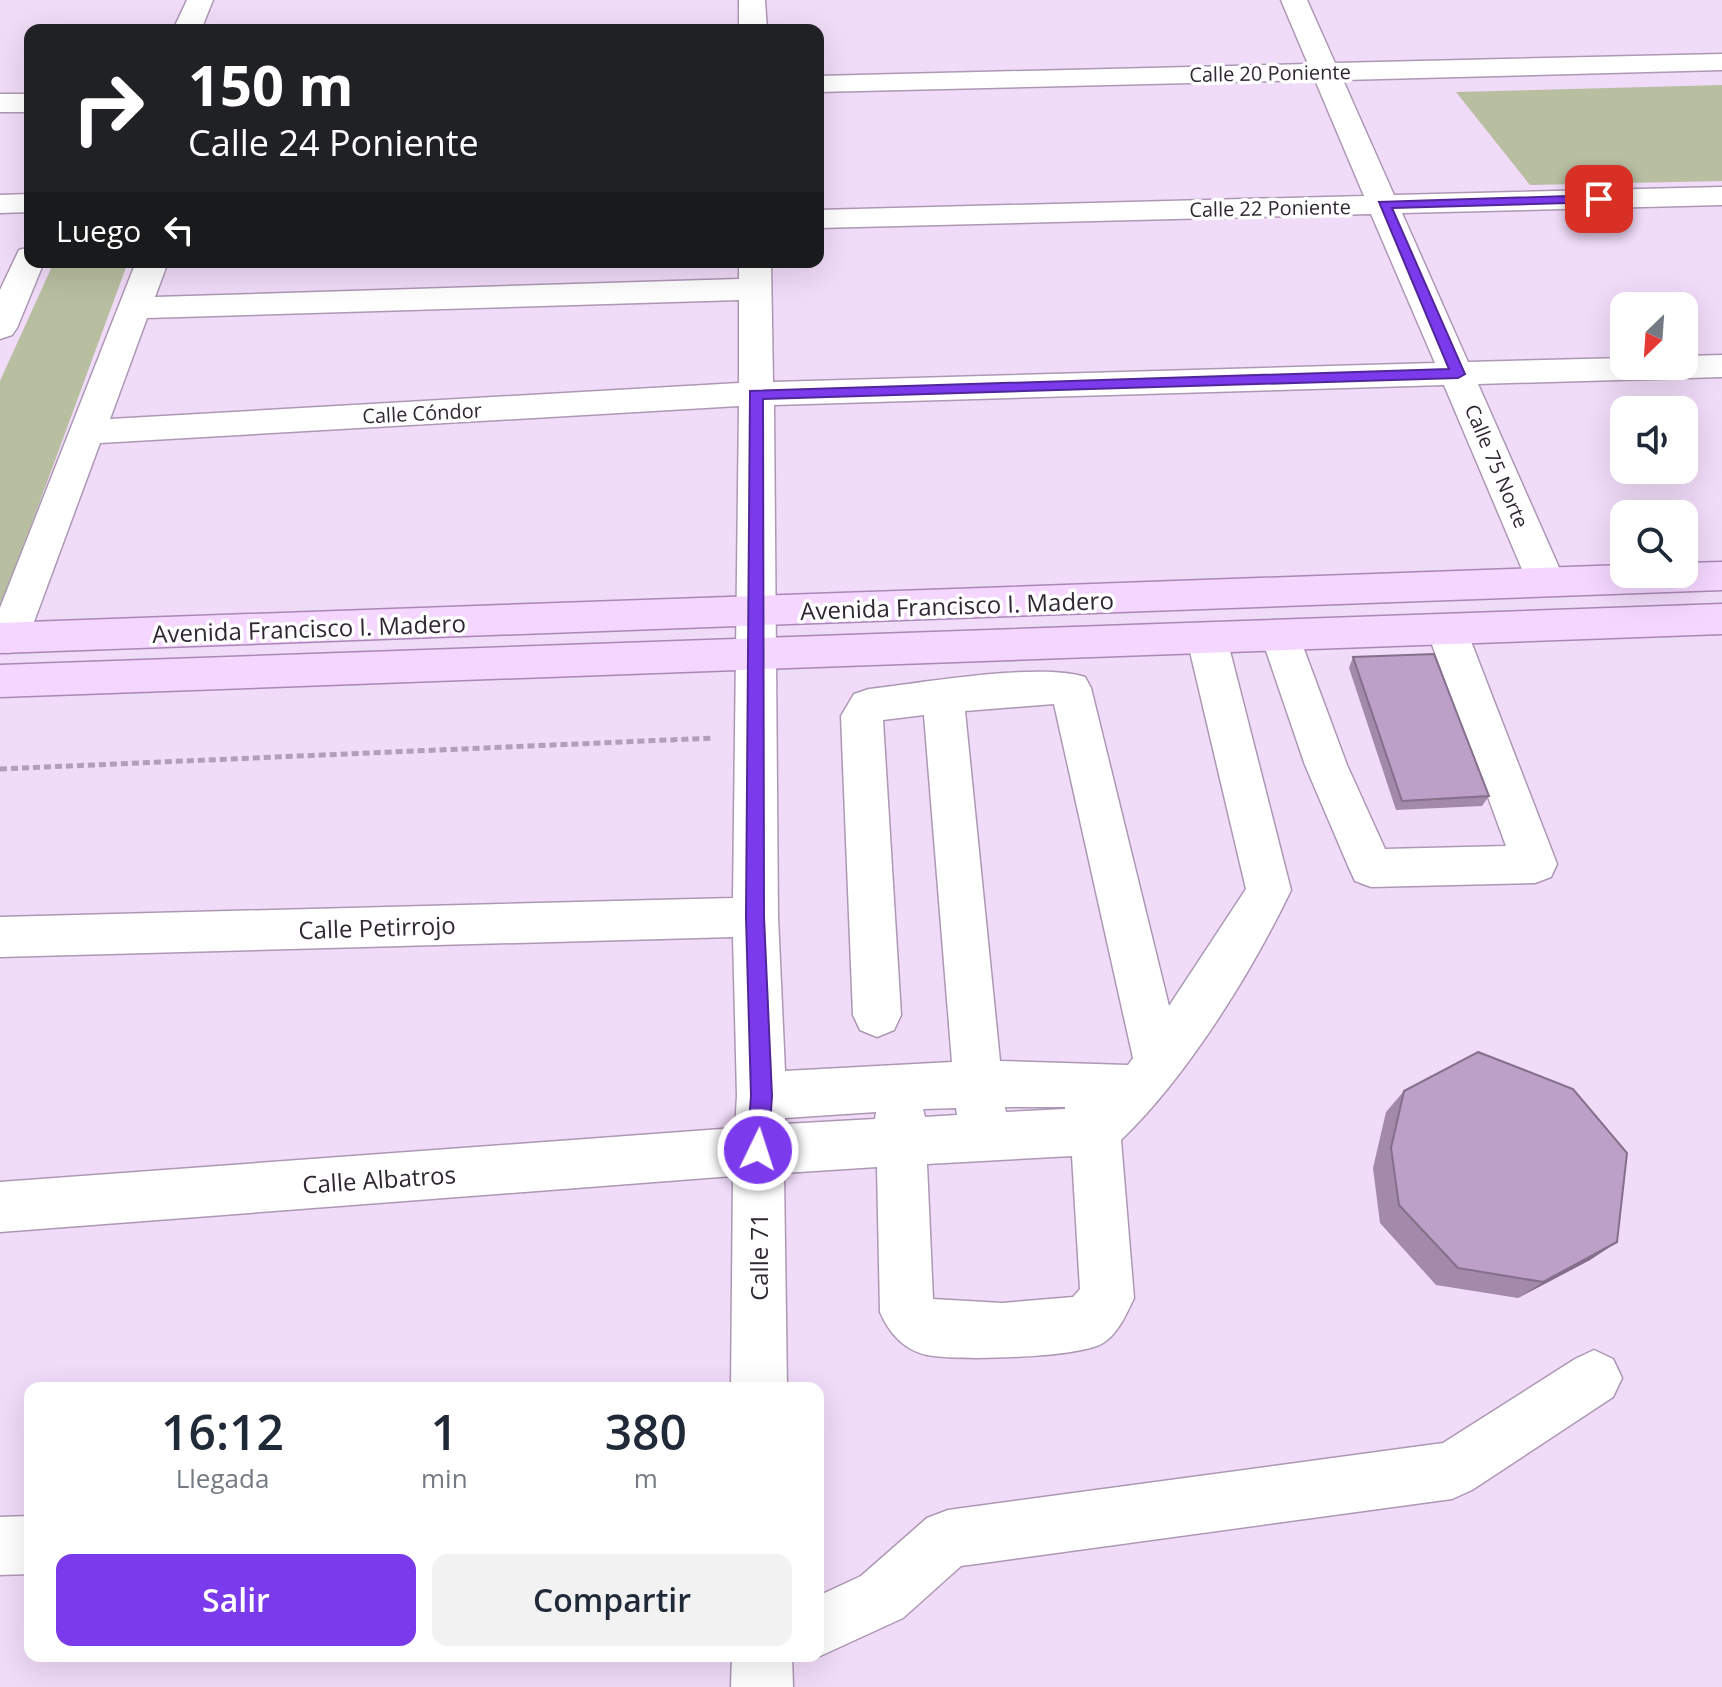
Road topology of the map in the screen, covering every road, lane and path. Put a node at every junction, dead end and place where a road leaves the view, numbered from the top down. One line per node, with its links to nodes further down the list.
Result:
1 (200, 0): 4 (street)
2 (752, 0): 5 (street)
3 (1294, 0): 7 (street, Calle 75 Norte)
4 (190, 24)
5 (753, 24)
6 (1722, 62): 7 (street, Calle 20 Poniente)
7 (1325, 72): 8 (street, Calle 20 Poniente); 14 (street, Calle 75 Norte)
8 (824, 84)
9 (0, 103): 10 (street)
10 (24, 103)
11 (1722, 196): 14 (street, Calle 22 Poniente)
12 (24, 203): 13 (street)
13 (0, 204)
14 (1384, 205): 15 (street, Calle 22 Poniente); 22 (street, Calle 75 Norte)
15 (824, 219)
16 (25, 268): 20 (street)
17 (150, 268): 19 (street)
18 (755, 275): 19 (street); 23 (street, Calle 71)
19 (136, 308): 24 (street)
20 (4, 312)
21 (1722, 366): 22 (street, Calle Cóndor)
22 (1458, 374): 23 (street, Calle Cóndor); 26 (street, Calle 75 Norte)
23 (755, 394): 24 (street, Calle Cóndor); 29 (street, Calle 71)
24 (88, 432): 31 (street)
25 (1722, 576): 26 (main road, Avenida Francisco I. Madero)
26 (1546, 581): 29 (main road, Avenida Francisco I. Madero)
27 (1722, 619): 28 (main road, Avenida Francisco I. Madero)
28 (1447, 631): 30 (main road, Avenida Francisco I. Madero); 30 (street)
29 (758, 633): 31 (main road, Avenida Francisco I. Madero); 33 (main road, Avenida Francisco I. Madero); 34 (main road, Avenida Francisco I. Madero); 37 (street, Calle 71)
30 (1281, 636): 32 (main road, Avenida Francisco I. Madero)
31 (4, 638)
32 (1207, 639): 33 (main road, Avenida Francisco I. Madero); 42 (street)
33 (1062, 644): 35 (street)
34 (0, 681)
35 (1071, 688): 36 (street); 42 (street)
36 (943, 697): 41 (street); 43 (street)
37 (755, 736): 38 (path); 39 (street, Calle 71)
38 (0, 769)
39 (755, 917): 40 (street, Calle Petirrojo); 45 (street, Calle 71)
40 (0, 937)
41 (877, 1015)
42 (1150, 1076): 46 (street)
43 (977, 1084): 44 (street); 46 (street); 47 (street)
44 (897, 1088): 45 (street); 48 (street)
45 (762, 1096): 49 (street, Calle 71)
46 (1090, 1107): 47 (street, Calle Albatros); 48 (street)
47 (984, 1136): 48 (street, Calle Albatros)
48 (903, 1142): 49 (street, Calle Albatros)
49 (758, 1150): 50 (street, Calle Albatros); 52 (street, Calle 71)
50 (0, 1207)
51 (1594, 1378): 55 (street)
52 (759, 1382)
53 (24, 1545): 54 (street)
54 (0, 1546)
55 (824, 1624)
56 (762, 1662): 57 (street)
57 (762, 1687)

